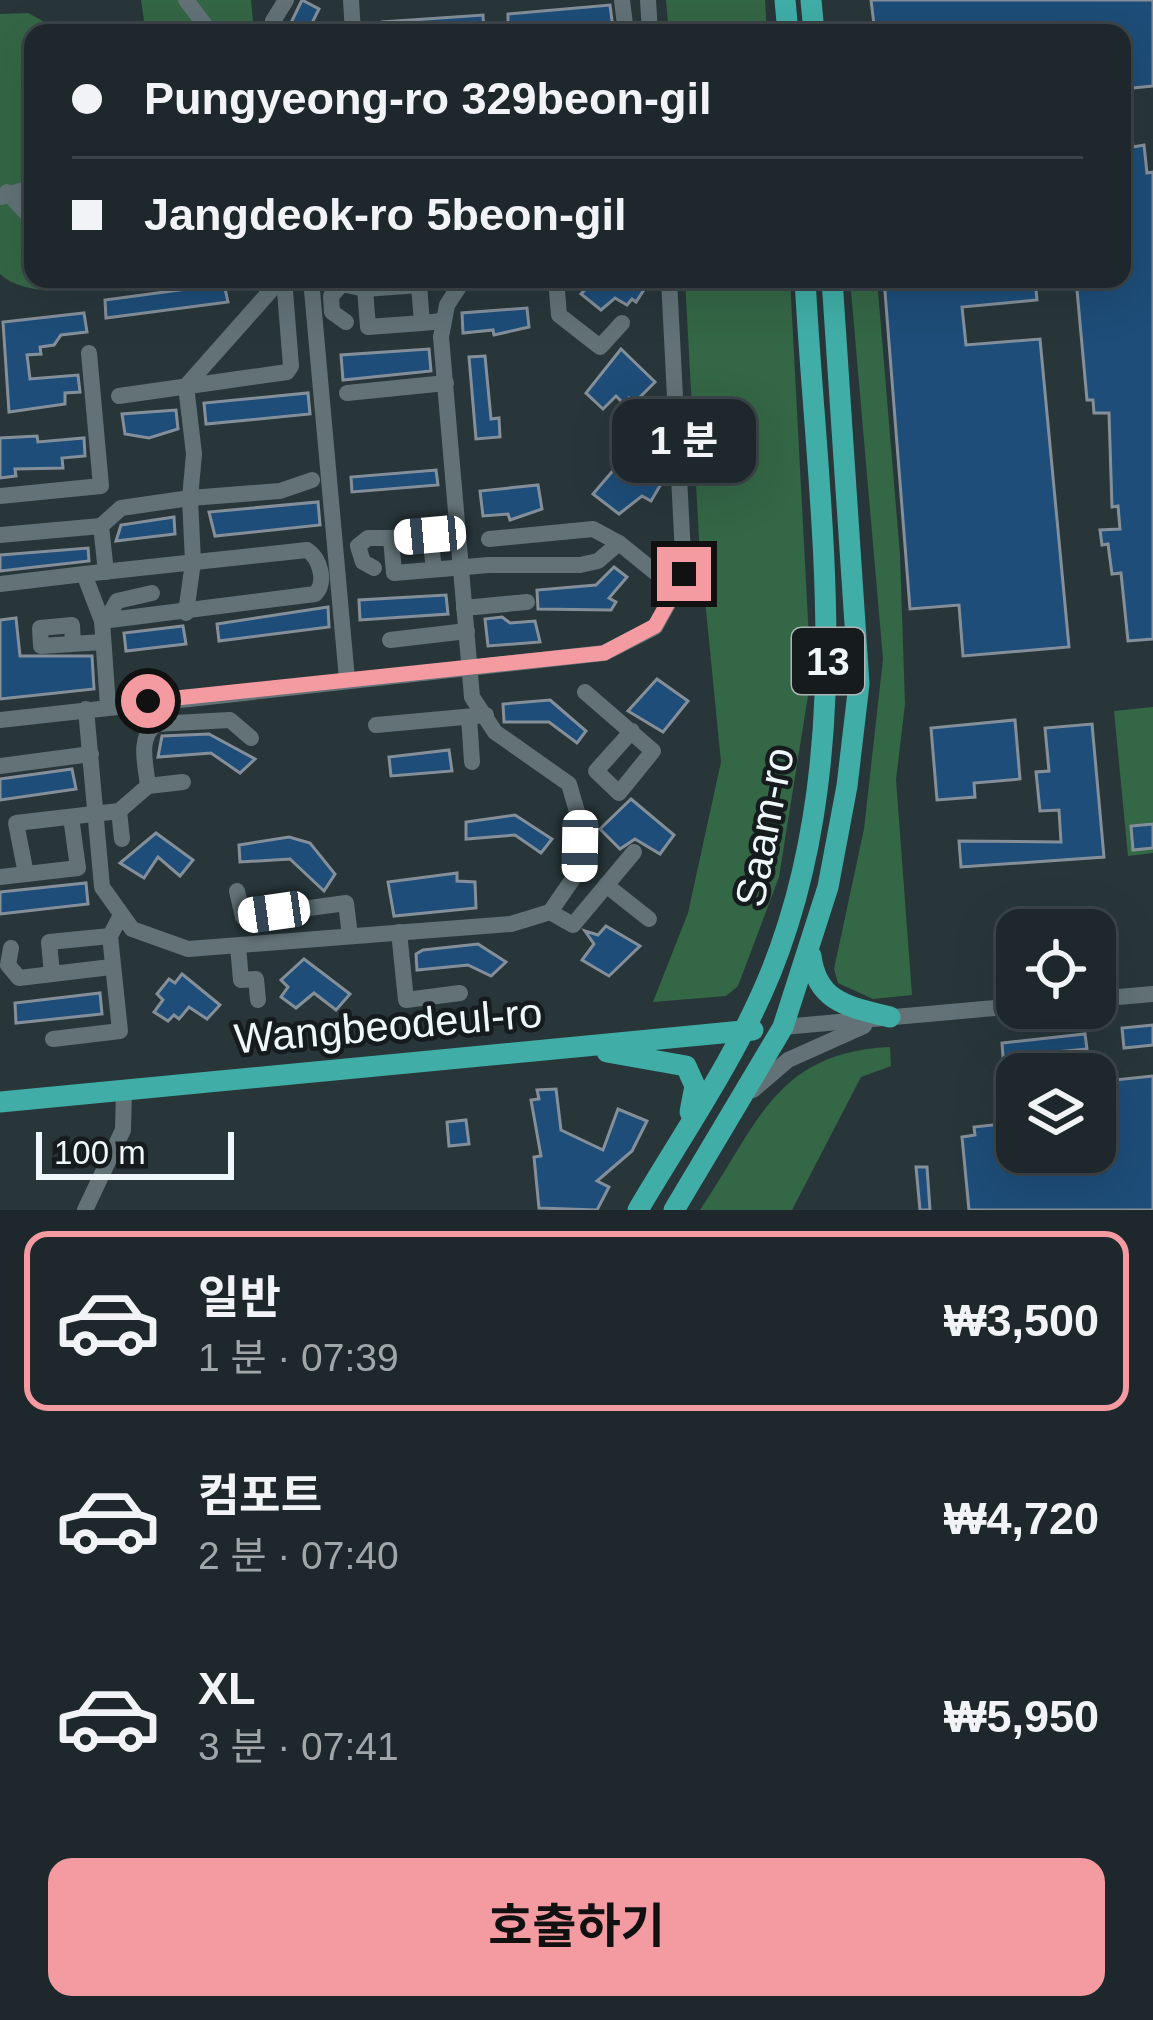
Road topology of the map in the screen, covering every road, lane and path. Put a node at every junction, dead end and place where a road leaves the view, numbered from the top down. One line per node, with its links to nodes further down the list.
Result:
1 (186, 0): 4 (street)
2 (286, 0): 3 (street)
3 (273, 21)
4 (205, 24)
5 (275, 288): 24 (street)
6 (284, 288): 24 (street)
7 (312, 288): 53 (street)
8 (338, 288): 19 (street)
9 (360, 288): 17 (street)
10 (378, 288): 17 (street)
11 (419, 288): 20 (street)
12 (459, 288): 18 (street)
13 (557, 288): 21 (street)
14 (670, 288): 52 (street)
15 (806, 288): 98 (main road, Saam-ro / 13)
16 (833, 288): 86 (main road, Saam-ro / 13)
17 (365, 289): 20 (street)
18 (442, 321): 20 (street); 23 (street)
19 (346, 322)
20 (422, 322)
21 (622, 323)
22 (89, 352): 28 (street)
23 (446, 382): 25 (street); 36 (street)
24 (187, 386): 26 (street); 29 (street)
25 (347, 393)
26 (118, 396)
27 (312, 480): 29 (street)
28 (0, 496)
29 (190, 498): 30 (street); 35 (street)
30 (101, 526): 31 (street); 39 (street)
31 (0, 535)
32 (391, 538): 37 (street); 38 (street); 38 (street)
33 (489, 539): 34 (street)
34 (619, 543): 36 (street); 40 (street)
35 (194, 562): 39 (street); 46 (street); 46 (street)
36 (461, 567): 38 (street); 45 (street)
37 (374, 568)
38 (434, 569)
39 (106, 572): 41 (street)
40 (656, 573)
41 (84, 574): 42 (street); 47 (street)
42 (0, 584)
43 (152, 593): 47 (street)
44 (527, 602): 45 (street)
45 (464, 608): 48 (street)
46 (186, 613): 47 (street)
47 (104, 621): 50 (street)
48 (467, 632): 49 (street); 52 (street)
49 (391, 640)
50 (103, 642): 51 (street); 55 (street)
51 (73, 644)
52 (470, 666): 53 (street); 57 (street)
53 (347, 679): 55 (street)
54 (585, 692): 60 (street)
55 (108, 706): 56 (street)
56 (86, 709): 58 (street); 62 (street)
57 (478, 716): 59 (street); 63 (street); 67 (street)
58 (0, 720)
59 (376, 725)
60 (632, 731): 65 (street); 65 (street)
61 (251, 737): 68 (street)
62 (92, 754): 64 (street); 70 (street)
63 (472, 762)
64 (0, 766)
65 (596, 771): 67 (street)
66 (183, 782): 68 (street)
67 (569, 784): 78 (street)
68 (148, 786): 69 (street)
69 (119, 811): 70 (street); 72 (street)
70 (97, 814): 71 (street); 79 (street)
71 (70, 817): 74 (street); 74 (street)
72 (122, 839)
73 (634, 851): 76 (street)
74 (26, 874): 75 (street)
75 (0, 877)
76 (606, 885): 78 (street); 80 (street)
77 (236, 891): 83 (street)
78 (550, 912): 81 (street)
79 (120, 916): 82 (street); 84 (street)
80 (649, 919)
81 (399, 932): 83 (street); 91 (street)
82 (110, 936): 87 (street); 88 (street)
83 (350, 936): 84 (street)
84 (238, 946): 90 (street)
85 (11, 948): 88 (street)
86 (810, 950): 96 (main road); 97 (main road, Saam-ro / 13)
87 (111, 967): 88 (street); 99 (street)
88 (52, 974)
89 (219, 980): 90 (street)
90 (242, 980): 94 (street)
91 (460, 994)
92 (1153, 994): 93 (street)
93 (1116, 997)
94 (258, 1000)
95 (996, 1008): 96 (street)
96 (890, 1017): 97 (street); 103 (street)
97 (783, 1027): 98 (main road, Wangbeodeul-ro); 103 (main road, Saam-ro / 13)
98 (745, 1031): 100 (main road, Wangbeodeul-ro); 104 (main road, Saam-ro / 13)
99 (52, 1039)
100 (571, 1047): 101 (main road, Wangbeodeul-ro); 104 (main road)
101 (124, 1090): 102 (main road, Wangbeodeul-ro); 105 (street)
102 (0, 1102)
103 (732, 1113): 107 (main road, Saam-ro / 13)
104 (686, 1129): 106 (main road, Saam-ro / 13)
105 (86, 1210)
106 (638, 1210)
107 (674, 1210)

